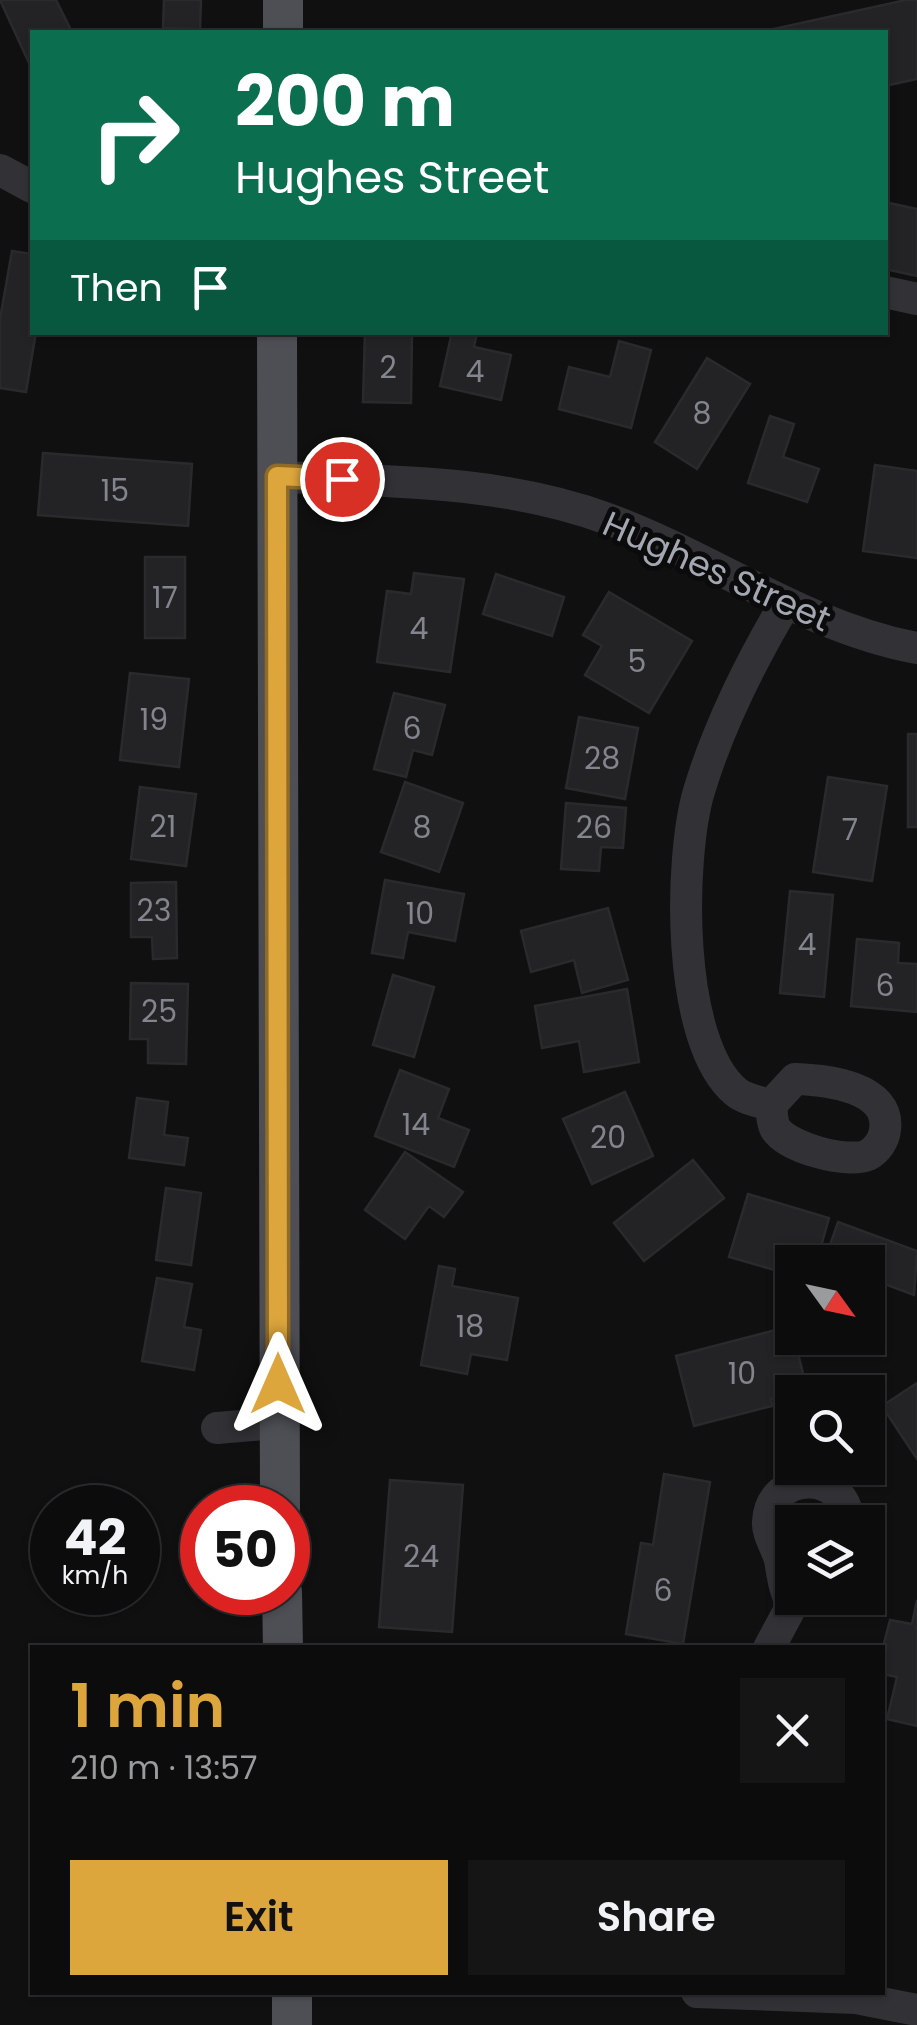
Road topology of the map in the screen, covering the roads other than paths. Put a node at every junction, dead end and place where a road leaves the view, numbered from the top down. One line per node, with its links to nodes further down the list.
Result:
1 (283, 0): 2 (main road)
2 (282, 30)
3 (0, 170): 4 (street)
4 (30, 186)
5 (888, 293): 6 (street)
6 (917, 299)
7 (277, 335): 8 (main road)
8 (277, 476): 9 (street, Hughes Street); 12 (main road)
9 (785, 604): 10 (street, Hughes Street); 11 (street)
10 (917, 648)
11 (771, 1106)
12 (278, 1423): 13 (street); 14 (main road)
13 (217, 1428)
14 (279, 1485)
15 (846, 1505): 16 (street)
16 (775, 1544)
17 (283, 1615): 19 (main road)
18 (788, 1615): 20 (street)
19 (284, 1645)
20 (771, 1645)
21 (292, 1995): 24 (main road)
22 (777, 1995): 23 (street)
23 (917, 2010)
24 (292, 2025)

